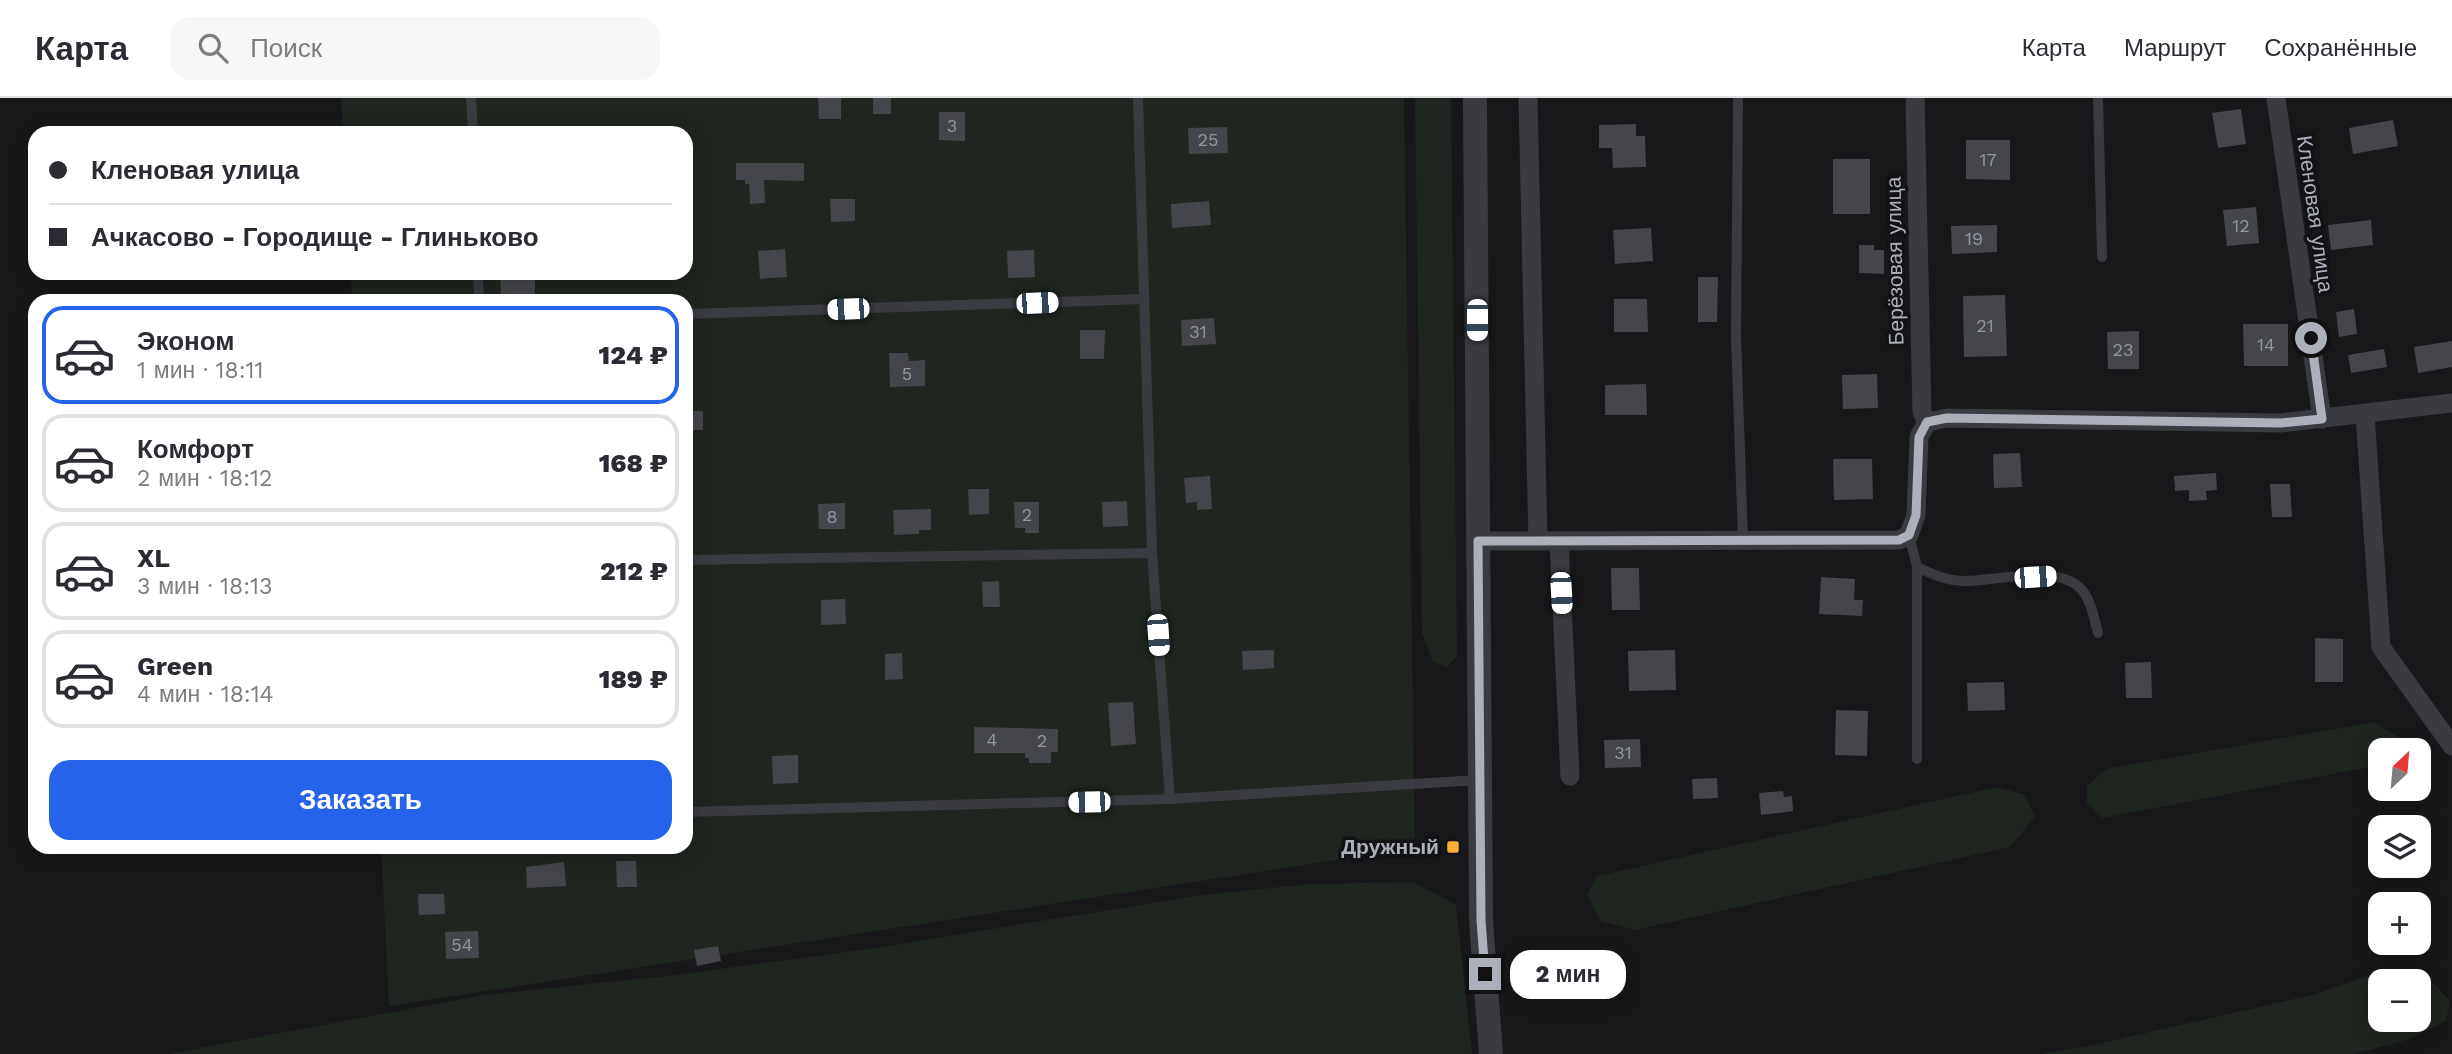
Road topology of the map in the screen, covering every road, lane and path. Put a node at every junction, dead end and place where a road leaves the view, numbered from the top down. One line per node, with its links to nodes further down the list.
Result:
1 (471, 98): 9 (lane)
2 (1138, 98): 11 (lane)
3 (1475, 98): 19 (street)
4 (1528, 98): 20 (street)
5 (1738, 98): 18 (lane)
6 (1916, 98): 16 (street, Берёзовая улица)
7 (2098, 98): 10 (lane)
8 (2276, 98): 15 (street, Кленовая улица)
9 (472, 126)
10 (2102, 257)
11 (1144, 299): 12 (lane); 22 (lane)
12 (693, 314)
13 (2452, 403): 14 (street)
14 (2365, 415): 15 (street); 26 (street)
15 (2322, 419): 16 (street)
16 (1927, 422): 17 (street)
17 (1909, 535): 18 (street); 24 (lane)
18 (1743, 540): 21 (street)
19 (1478, 541): 20 (street); 29 (street)
20 (1538, 541): 21 (street)
21 (1559, 541): 28 (street)
22 (1152, 553): 23 (lane); 30 (lane)
23 (693, 560)
24 (1917, 567): 25 (lane); 27 (lane)
25 (2098, 633)
26 (2452, 743)
27 (1917, 759)
28 (1570, 776)
29 (1480, 780): 30 (lane); 32 (street)
30 (1170, 799): 31 (lane)
31 (693, 812)
32 (1491, 1054)

